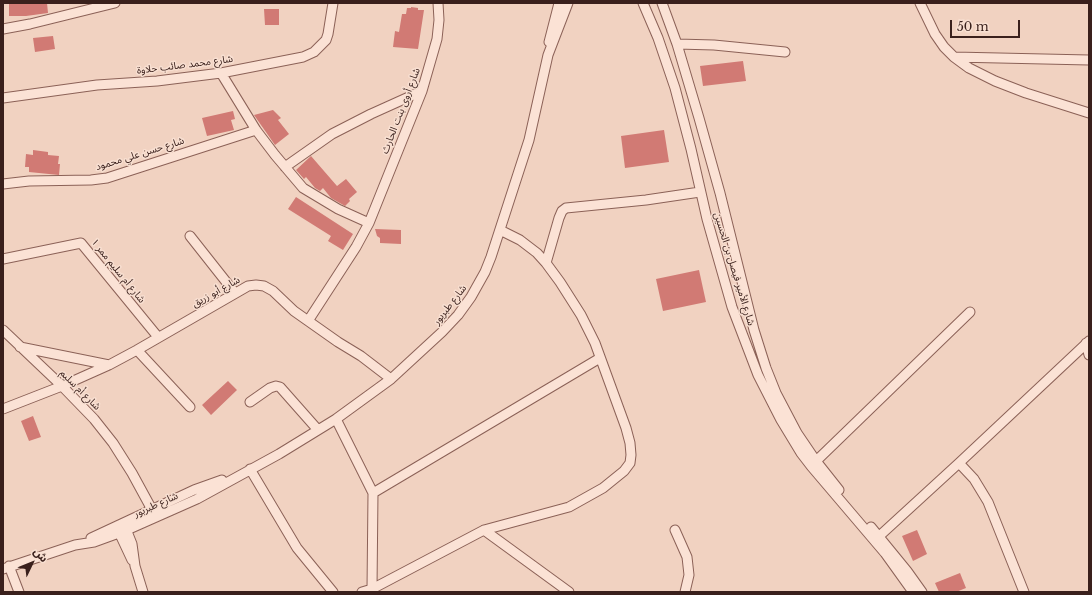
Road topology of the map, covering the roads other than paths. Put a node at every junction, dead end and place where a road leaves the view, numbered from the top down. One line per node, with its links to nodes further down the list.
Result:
1 (116, 3): 9 (street)
2 (333, 3): 15 (street, شارع محمد صائب حلاوة)
3 (438, 3): 16 (street, شارع أروى بنت الحارث)
4 (559, 3): 12 (street, شارع طبربور)
5 (568, 3): 12 (street, شارع طبربور)
6 (643, 3): 22 (street, شارع الأمير فيصل بن الحسين)
7 (662, 3): 10 (street, شارع الأمير فيصل بن الحسين)
8 (920, 3): 13 (street)
9 (3, 29)
10 (677, 44): 11 (street); 26 (street, شارع الأمير فيصل بن الحسين)
11 (785, 52)
12 (548, 55): 24 (street, شارع طبربور)
13 (954, 57): 14 (street); 18 (street)
14 (1089, 60)
15 (221, 73): 17 (street, شارع محمد صائب حلاوة); 19 (street)
16 (422, 91): 20 (street); 23 (street, شارع أروى بنت الحارث)
17 (4, 95)
18 (1089, 113)
19 (256, 130): 20 (street); 21 (street, شارع حسن علي محمود)
20 (285, 167): 23 (street)
21 (3, 184)
22 (700, 192): 27 (street, شارع الأمير فيصل بن الحسين); 29 (street)
23 (369, 222): 32 (street, شارع أروى بنت الحارث)
24 (500, 230): 29 (street); 41 (street, شارع طبربور)
25 (190, 236): 30 (street)
26 (734, 246): 27 (street); 49 (street, شارع الأمير فيصل بن الحسين)
27 (715, 247): 49 (street, شارع الأمير فيصل بن الحسين)
28 (3, 259): 34 (street, شارع أم سليم ممر ١)
29 (546, 263): 39 (street)
30 (235, 293): 32 (street, شارع أبو زريق); 34 (street, شارع أبو زريق)
31 (970, 312): 49 (street)
32 (308, 320): 41 (street, شارع أبو زريق)
33 (3, 330): 36 (street, شارع أم سليم)
34 (158, 338): 37 (street, شارع أبو زريق)
35 (1088, 342): 38 (street); 48 (street)
36 (19, 347): 40 (street); 42 (street, شارع أم سليم)
37 (137, 350): 40 (street, شارع أبو زريق); 44 (street)
38 (1089, 355)
39 (600, 358): 51 (street); 54 (street)
40 (109, 365): 42 (street, شارع أبو زريق)
41 (391, 379): 46 (street, شارع طبربور)
42 (62, 386): 45 (street, شارع أبو زريق); 52 (street, شارع أم سليم)
43 (250, 402): 47 (street)
44 (190, 407)
45 (3, 409)
46 (336, 419): 47 (street, شارع طبربور); 51 (street)
47 (318, 430): 50 (street, شارع طبربور)
48 (959, 463): 56 (street); 67 (street)
49 (813, 464): 56 (street, شارع الأمير فيصل بن الحسين)
50 (250, 469): 52 (street, شارع طبربور); 61 (street)
51 (373, 493): 58 (street)
52 (156, 512): 53 (street, شارع طبربور)
53 (121, 528): 57 (street, شارع طبربور); 60 (street)
54 (484, 530): 58 (street); 63 (street)
55 (675, 530): 64 (street)
56 (876, 538): 65 (street, شارع الأمير فيصل بن الحسين); 66 (street, شارع الأمير فيصل بن الحسين)
57 (6, 568): 59 (street)
58 (372, 589): 62 (street)
59 (19, 592)
60 (143, 592)
61 (333, 592)
62 (362, 592)
63 (569, 592)
64 (685, 592)
65 (913, 592)
66 (922, 592)
67 (1024, 592)

